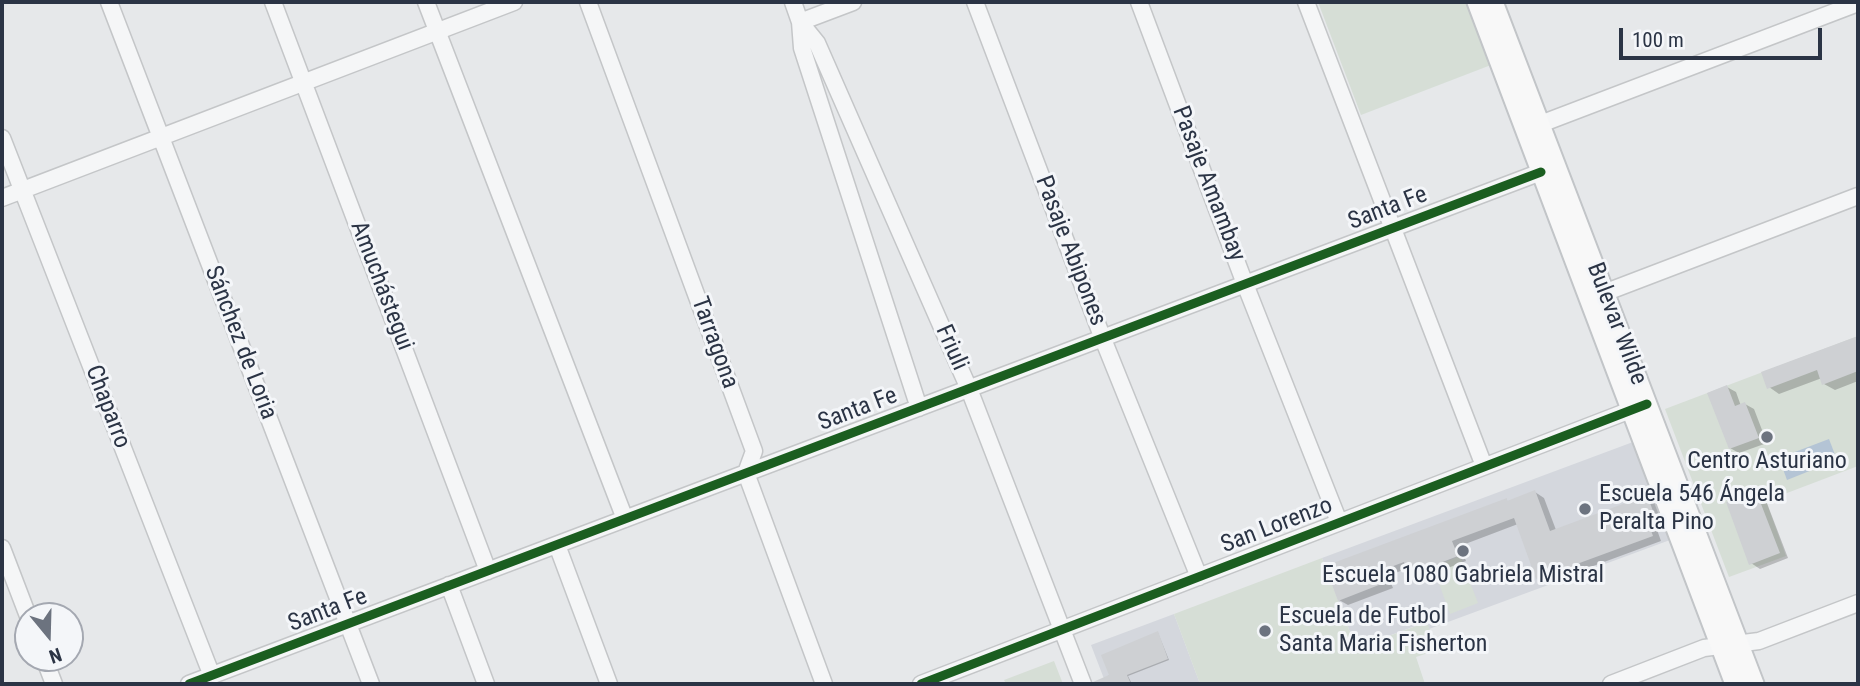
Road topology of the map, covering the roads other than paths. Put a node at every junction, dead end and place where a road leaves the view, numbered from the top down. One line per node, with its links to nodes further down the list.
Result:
1 (109, 2): 18 (street, Sánchez de Loria)
2 (273, 2): 16 (street, Amuchástegui)
3 (426, 2): 15 (street)
4 (514, 2): 15 (street)
5 (588, 2): 32 (street, Tarragona)
6 (793, 2): 14 (street)
7 (853, 2): 14 (street)
8 (975, 2): 27 (street, Pasaje Abipones)
9 (1139, 2): 25 (street, Pasaje Amambay)
10 (1306, 2): 24 (street)
11 (1477, 2): 17 (main road, Bulevar Wilde)
12 (1493, 2): 17 (main road, Bulevar Wilde)
13 (1856, 7): 17 (street)
14 (800, 22): 28 (street, Friuli); 30 (street)
15 (437, 31): 16 (street); 33 (street)
16 (304, 82): 18 (street); 37 (street, Amuchástegui)
17 (1532, 127): 20 (main road, Bulevar Wilde); 26 (main road, Bulevar Wilde)
18 (161, 137): 21 (street); 42 (street, Sánchez de Loria)
19 (2, 138): 21 (street, Chaparro)
20 (1541, 172): 24 (street, Santa Fe); 26 (main road, Bulevar Wilde)
21 (22, 190): 23 (street); 45 (street, Chaparro)
22 (1858, 196): 26 (street)
23 (2, 198)
24 (1394, 228): 25 (street, Santa Fe); 31 (street)
25 (1245, 284): 27 (street, Santa Fe); 34 (street, Pasaje Amambay)
26 (1596, 295): 29 (main road, Bulevar Wilde)
27 (1103, 339): 28 (street, Santa Fe); 38 (street, Pasaje Abipones)
28 (969, 389): 30 (street, Santa Fe); 43 (street, Friuli)
29 (1639, 407): 31 (street, San Lorenzo); 44 (main road, Bulevar Wilde)
30 (919, 408): 32 (street, Santa Fe)
31 (1485, 466): 34 (street, San Lorenzo)
32 (746, 473): 33 (street, Santa Fe); 50 (street, Tarragona)
33 (625, 519): 35 (street, Santa Fe)
34 (1339, 522): 38 (street, San Lorenzo)
35 (557, 545): 37 (street, Santa Fe); 49 (street)
36 (2, 548): 40 (street)
37 (488, 571): 39 (street, Santa Fe)
38 (1199, 577): 43 (street, San Lorenzo)
39 (449, 586): 42 (street, Santa Fe); 48 (street)
40 (23, 602)
41 (1858, 603): 44 (street)
42 (348, 624): 45 (street, Santa Fe); 47 (street, Sánchez de Loria)
43 (1061, 630): 51 (street, San Lorenzo); 52 (street, Friuli)
44 (1730, 645): 53 (street); 54 (main road, Bulevar Wilde); 55 (main road, Bulevar Wilde)
45 (212, 676): 46 (street, Santa Fe)
46 (189, 684)
47 (371, 684)
48 (486, 684)
49 (609, 684)
50 (824, 684)
51 (921, 684)
52 (1083, 684)
53 (1611, 684)
54 (1735, 684)
55 (1754, 684)

